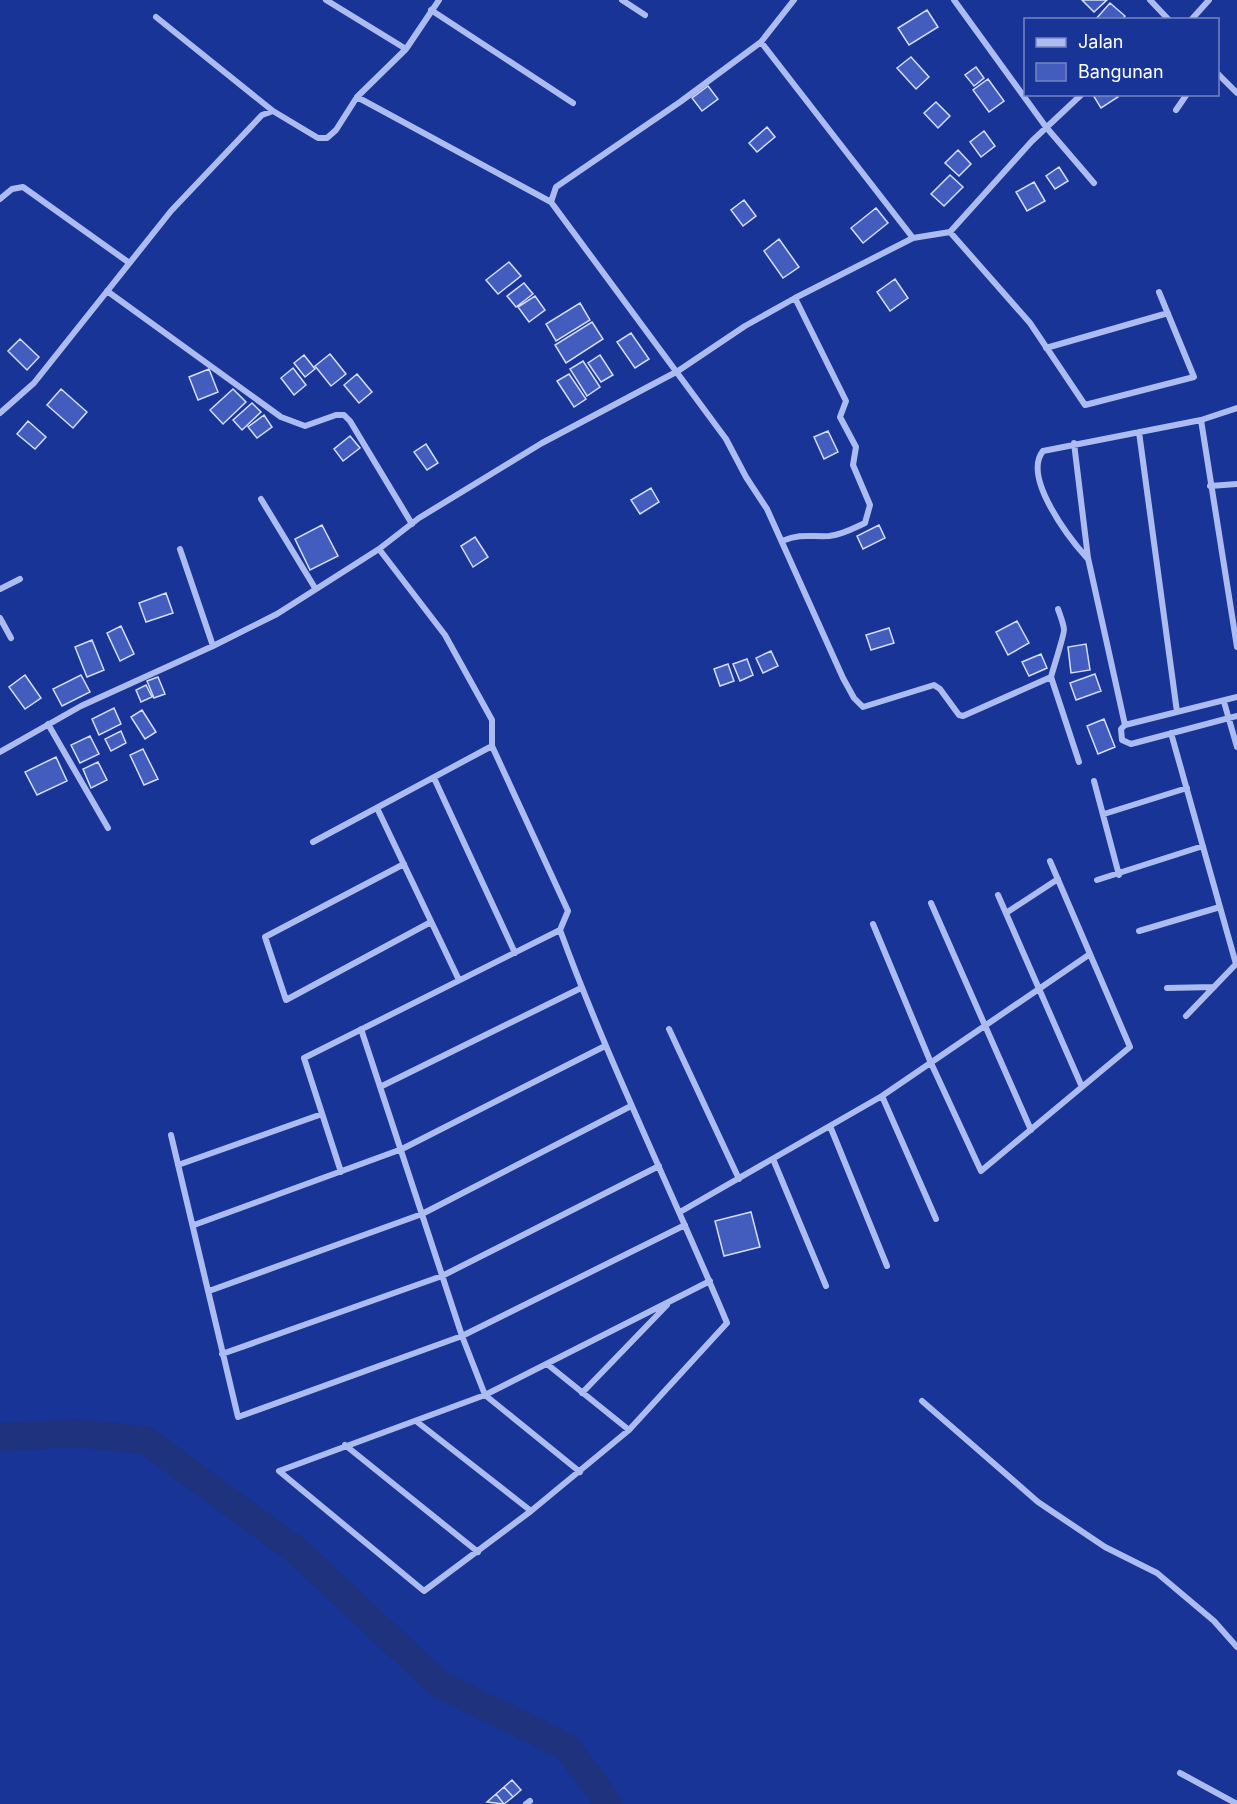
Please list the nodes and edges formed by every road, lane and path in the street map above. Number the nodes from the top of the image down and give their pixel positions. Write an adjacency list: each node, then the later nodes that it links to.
1 (326, 0): 15 (street)
2 (432, 0): 9 (street)
3 (439, 0): 9 (street)
4 (622, 0): 10 (street)
5 (794, 0): 14 (street)
6 (954, 0): 24 (street)
7 (1150, 0): 12 (street)
8 (1209, 0): 13 (street)
9 (432, 10): 15 (street); 21 (street)
10 (645, 15)
11 (156, 17): 23 (street)
12 (1167, 18)
13 (1193, 18)
14 (761, 42): 27 (street); 29 (street)
15 (406, 49): 20 (street)
16 (1219, 75): 17 (street)
17 (1237, 93)
18 (1080, 96): 24 (street)
19 (1186, 96): 22 (street)
20 (357, 97): 23 (street); 27 (street)
21 (573, 103)
22 (1176, 110)
23 (273, 111): 30 (street)
24 (1046, 127): 25 (street); 28 (street)
25 (1094, 183)
26 (0, 200): 30 (street)
27 (551, 202): 36 (street)
28 (951, 232): 29 (street); 35 (street)
29 (913, 238): 33 (street)
30 (128, 262): 31 (street)
31 (106, 291): 38 (street); 45 (street)
32 (1159, 292): 34 (street)
33 (795, 298): 36 (street); 46 (street)
34 (1168, 314): 35 (street); 35 (street)
35 (1046, 348)
36 (678, 371): 45 (street); 46 (street)
37 (1237, 408): 39 (street)
38 (0, 413)
39 (1201, 420): 40 (street); 43 (street)
40 (1139, 432): 41 (street); 61 (street)
41 (1074, 443): 49 (street); 49 (street)
42 (1237, 484): 43 (street)
43 (1210, 486): 57 (street)
44 (261, 499): 51 (street)
45 (412, 524): 48 (street)
46 (782, 541): 58 (street)
47 (180, 549): 56 (street)
48 (379, 549): 51 (street); 67 (street)
49 (1088, 558): 65 (street)
50 (20, 579): 52 (street)
51 (315, 588): 56 (street)
52 (0, 589)
53 (1058, 609): 58 (street)
54 (0, 618): 55 (street)
55 (11, 638)
56 (213, 646): 64 (street)
57 (1237, 647)
58 (1051, 677): 70 (street)
59 (1237, 697): 60 (street)
60 (1224, 702): 61 (street); 63 (street)
61 (1177, 712): 65 (street)
62 (1237, 716): 63 (street)
63 (1227, 718): 66 (street); 68 (street)
64 (48, 723): 69 (street); 76 (street)
65 (1125, 724): 66 (street)
66 (1172, 733): 73 (street)
67 (492, 746): 71 (street); 90 (street)
68 (1237, 747)
69 (0, 752)
70 (1079, 762)
71 (434, 778): 74 (street); 92 (street)
72 (1094, 781): 75 (street)
73 (1187, 788): 75 (street); 78 (street)
74 (377, 808): 77 (street); 80 (street)
75 (1104, 814): 81 (street)
76 (108, 828)
77 (313, 842)
78 (1203, 846): 81 (street); 86 (street)
79 (1050, 861): 82 (street)
80 (404, 864): 88 (street); 88 (street)
81 (1119, 874): 83 (street)
82 (1058, 879): 87 (street); 93 (street)
83 (1097, 880)
84 (999, 895): 87 (street)
85 (931, 903): 101 (street)
86 (1220, 907): 91 (street); 94 (street)
87 (1006, 913): 99 (street)
88 (431, 922): 95 (street)
89 (873, 924): 105 (street)
90 (560, 930): 92 (street); 97 (street)
91 (1139, 930)
92 (515, 952): 95 (street)
93 (1090, 954): 99 (street); 107 (street)
94 (1237, 964): 96 (street)
95 (459, 980): 102 (street)
96 (1214, 987): 98 (street); 100 (street)
97 (581, 988): 104 (street); 106 (street)
98 (1167, 988)
99 (1039, 989): 101 (street); 107 (street)
100 (1186, 1016)
101 (985, 1026): 105 (street); 112 (street)
102 (361, 1029): 106 (street); 110 (street)
103 (669, 1029): 119 (street)
104 (604, 1046): 109 (street); 114 (street)
105 (931, 1062): 108 (street); 112 (street)
106 (382, 1086): 114 (street)
107 (1082, 1087): 112 (street)
108 (882, 1096): 111 (street); 122 (street)
109 (631, 1106): 117 (street); 121 (street)
110 (322, 1114): 116 (street); 118 (street)
111 (830, 1126): 115 (street); 125 (street)
112 (1030, 1130)
113 (171, 1135): 116 (street)
114 (402, 1149): 118 (street); 121 (street)
115 (773, 1159): 119 (street); 128 (street)
116 (178, 1165): 123 (street)
117 (659, 1166): 120 (street); 126 (street)
118 (342, 1172): 123 (street)
119 (739, 1179): 120 (street)
120 (680, 1212): 124 (street)
121 (422, 1214): 126 (street); 129 (street)
122 (936, 1219)
123 (194, 1225): 129 (street)
124 (685, 1225): 127 (street); 131 (street)
125 (887, 1266)
126 (442, 1276): 131 (street); 132 (street)
127 (710, 1281): 130 (street); 138 (street)
128 (826, 1286)
129 (209, 1291): 132 (street)
130 (672, 1299): 133 (street); 134 (street)
131 (462, 1336): 132 (street); 135 (street)
132 (222, 1354)
133 (547, 1364): 134 (street); 135 (street)
134 (582, 1393): 138 (street)
135 (485, 1395): 137 (street); 140 (street)
136 (922, 1401): 143 (street)
137 (416, 1421): 139 (street); 141 (street)
138 (629, 1430): 140 (street)
139 (345, 1445): 142 (street); 142 (street)
140 (580, 1472): 141 (street)
141 (531, 1511): 142 (street)
142 (478, 1552)
143 (1237, 1647)
144 (1180, 1773): 145 (street)
145 (1237, 1804)

